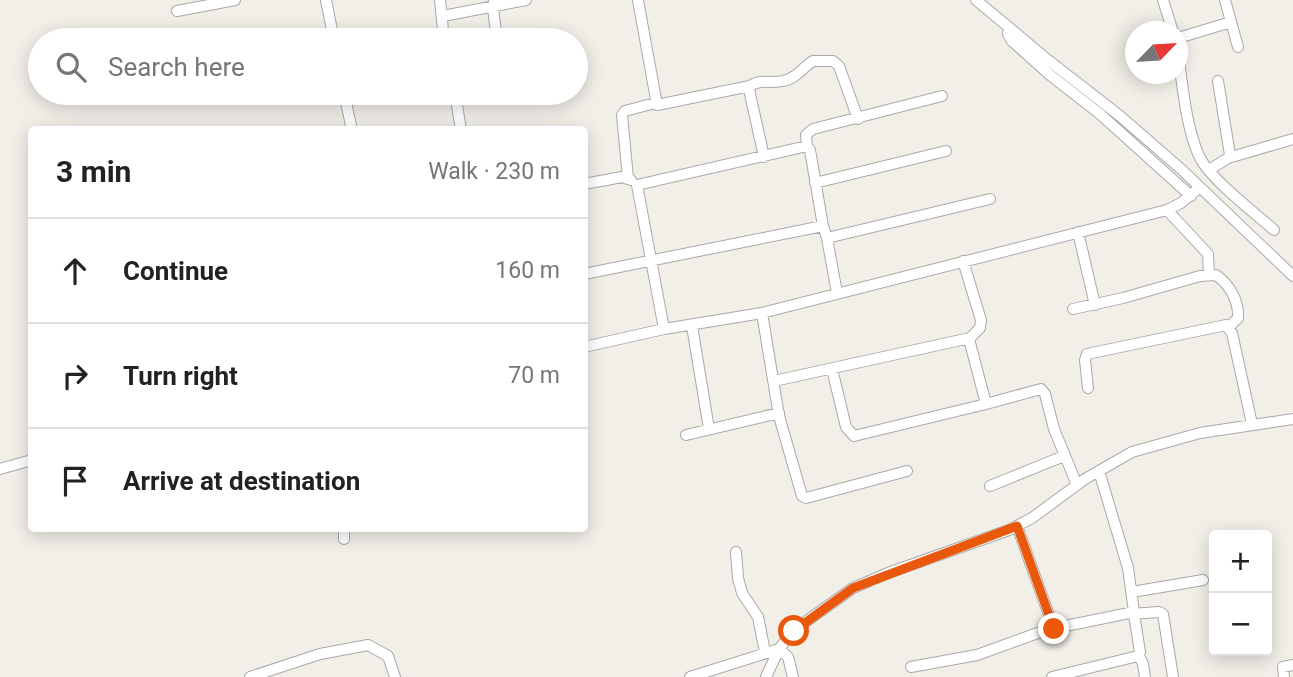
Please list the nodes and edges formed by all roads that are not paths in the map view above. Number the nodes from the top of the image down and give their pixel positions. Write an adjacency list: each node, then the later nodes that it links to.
1 (235, 0): 9 (street)
2 (326, 0): 15 (street)
3 (440, 0): 12 (street)
4 (526, 0): 10 (street)
5 (638, 0): 24 (street)
6 (976, 0): 39 (street)
7 (1163, 0): 13 (street)
8 (1225, 0): 14 (street)
9 (215, 2): 11 (street)
10 (494, 3): 12 (street); 17 (street)
11 (177, 11)
12 (443, 16): 16 (street)
13 (1170, 21)
14 (1231, 22): 18 (street); 19 (street)
15 (332, 28)
16 (444, 28)
17 (496, 28)
18 (1188, 35)
19 (1238, 47)
20 (1218, 81): 34 (street)
21 (1184, 84): 35 (street)
22 (750, 86): 24 (street); 27 (street); 33 (street)
23 (942, 96): 27 (street)
24 (656, 103): 36 (street)
25 (347, 105): 28 (street)
26 (457, 105): 29 (street)
27 (858, 119): 31 (street)
28 (351, 126)
29 (460, 126)
30 (1293, 139): 34 (street)
31 (807, 146): 33 (street); 38 (street)
32 (946, 151): 38 (street)
33 (764, 157): 36 (street)
34 (1228, 158): 35 (street)
35 (1209, 170): 43 (street)
36 (632, 181): 37 (street); 46 (street)
37 (588, 183)
38 (815, 183): 42 (street)
39 (1195, 192): 41 (street); 50 (street)
40 (990, 199): 45 (street)
41 (1167, 210): 44 (street); 49 (street)
42 (823, 226): 45 (street); 46 (street)
43 (1274, 230)
44 (1077, 232): 47 (street); 52 (street)
45 (827, 238): 51 (street)
46 (652, 259): 48 (street); 57 (street)
47 (962, 261): 51 (street); 58 (street)
48 (588, 273)
49 (1209, 275): 52 (street); 56 (street)
50 (1293, 276)
51 (837, 293): 54 (street)
52 (1095, 305): 53 (street)
53 (1073, 309)
54 (762, 313): 55 (street); 61 (street)
55 (692, 326): 57 (street); 67 (street)
56 (1229, 327): 62 (street); 66 (street)
57 (664, 329): 59 (street)
58 (970, 338): 60 (street); 63 (street)
59 (588, 346)
60 (832, 369): 61 (street); 63 (street)
61 (774, 380): 64 (street)
62 (1088, 388)
63 (986, 404): 69 (street)
64 (779, 413): 67 (street); 72 (street)
65 (1293, 419): 66 (street)
66 (1252, 424): 73 (street)
67 (709, 429): 68 (street)
68 (686, 435)
69 (1064, 456): 74 (street); 75 (street)
70 (28, 461): 71 (street)
71 (0, 469)
72 (907, 471)
73 (1099, 471): 74 (street); 79 (street)
74 (1077, 485): 76 (street)
75 (990, 486)
76 (1017, 526): 81 (street); 82 (street)
77 (736, 552): 83 (street)
78 (1203, 580): 79 (street)
79 (1132, 592): 80 (street)
80 (1132, 614): 81 (street); 84 (street); 94 (street)
81 (1054, 629): 86 (street)
82 (779, 649): 83 (street); 90 (street); 91 (street)
83 (765, 652): 89 (street)
84 (1139, 656): 92 (street); 93 (street)
85 (1293, 664): 95 (street)
86 (911, 667)
87 (250, 677): 88 (street)
88 (395, 677)
89 (690, 677)
90 (766, 677)
91 (793, 677)
92 (1052, 677)
93 (1145, 677)
94 (1173, 677)
95 (1284, 677)

